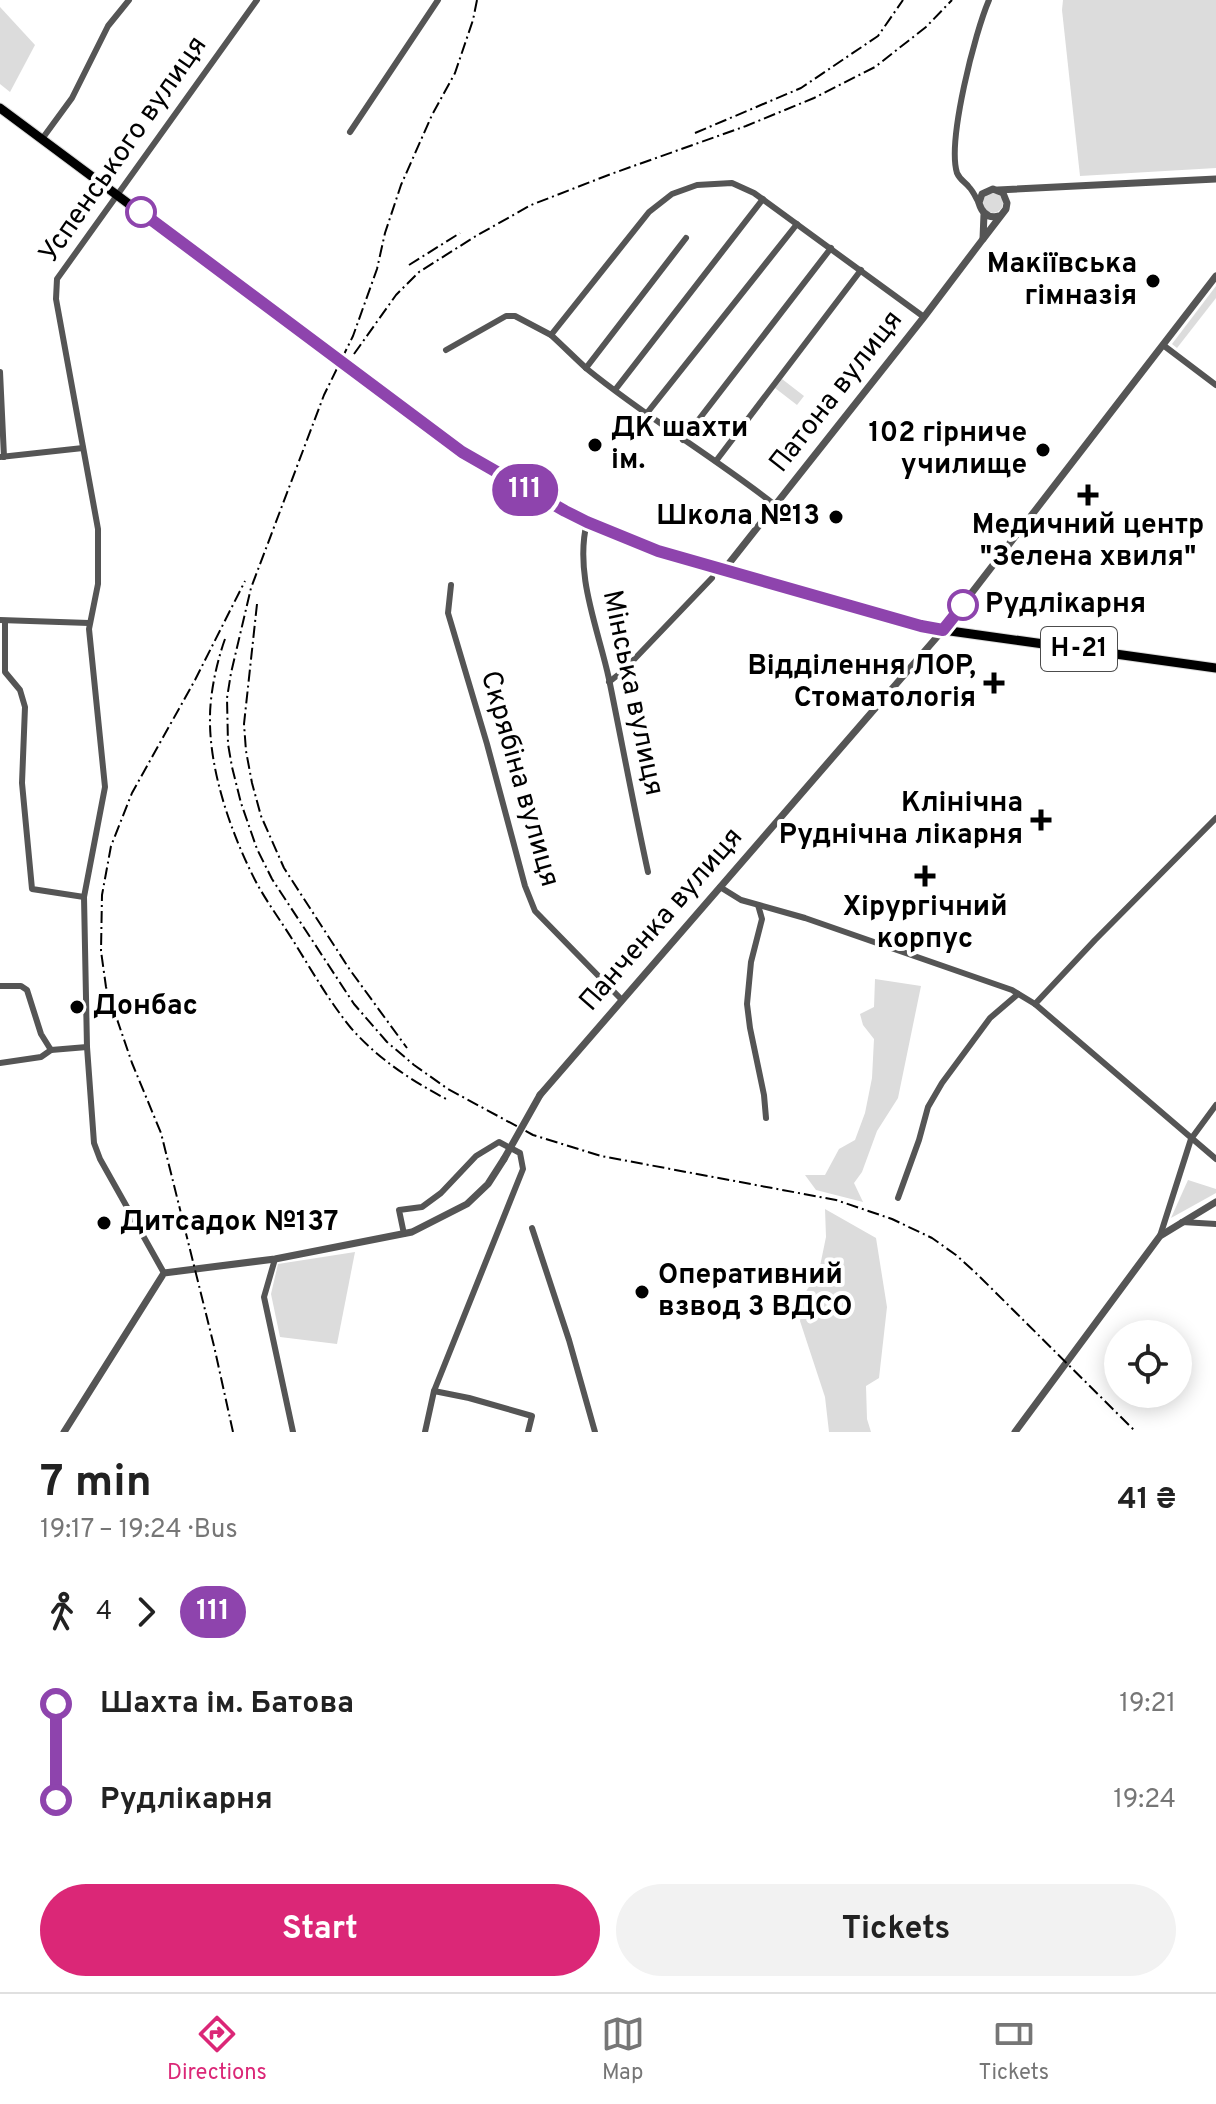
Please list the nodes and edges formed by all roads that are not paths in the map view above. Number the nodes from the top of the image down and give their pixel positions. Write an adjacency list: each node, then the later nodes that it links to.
1 (129, 0): 7 (street)
2 (257, 0): 12 (street, Успенського вулиця)
3 (438, 0): 6 (street)
4 (989, 0): 9 (street)
5 (0, 108): 7 (main road, Н-21)
6 (350, 132)
7 (42, 139): 12 (main road, Н-21)
8 (1216, 179): 10 (street)
9 (971, 188): 11 (street); 14 (street)
10 (1036, 189): 11 (street); 15 (street)
11 (994, 190): 14 (street); 15 (street)
12 (117, 194): 34 (street, Успенського вулиця); 38 (main road, Н-21)
13 (763, 199): 18 (street); 25 (street); 31 (street)
14 (979, 203): 16 (street)
15 (1007, 203): 17 (street)
16 (984, 214): 17 (street); 20 (street)
17 (999, 216): 20 (street, Патона вулиця)
18 (797, 224): 21 (street); 32 (street)
19 (686, 238): 28 (street)
20 (983, 239): 24 (street, Патона вулиця)
21 (831, 248): 22 (street); 33 (street)
22 (861, 270): 24 (street); 36 (street)
23 (1216, 276): 26 (street, Панченка вулиця)
24 (924, 317): 37 (street, Патона вулиця)
25 (551, 335): 27 (street); 28 (street)
26 (1163, 345): 30 (street); 44 (street, Панченка вулиця)
27 (446, 350)
28 (586, 368): 31 (street)
29 (0, 372): 35 (street)
30 (1216, 385)
31 (615, 390): 32 (street)
32 (647, 413): 33 (street)
33 (683, 440): 36 (street)
34 (83, 448): 35 (street); 43 (street, Успенського вулиця)
35 (2, 457)
36 (716, 461): 37 (street)
37 (775, 505): 39 (street, Патона вулиця)
38 (587, 522): 39 (main road, Н-21); 46 (street, Мінська вулиця)
39 (723, 571): 44 (main road, Н-21)
40 (712, 578): 46 (street)
41 (451, 585): 54 (street, Скрябіна вулиця)
42 (3, 621): 43 (street); 50 (street)
43 (89, 623): 50 (street, Успенського вулиця)
44 (943, 630): 45 (main road, Н-21); 49 (street, Панченка вулиця)
45 (1216, 668)
46 (609, 682): 48 (street, Мінська вулиця)
47 (1216, 818): 55 (street)
48 (648, 872)
49 (720, 887): 51 (street); 54 (street, Панченка вулиця)
50 (84, 897): 56 (street, Успенського вулиця)
51 (758, 905): 53 (street); 60 (street)
52 (0, 986): 57 (street)
53 (1018, 994): 55 (street); 63 (street)
54 (622, 1000): 68 (street, Панченка вулиця, bridge)
55 (1035, 1004): 61 (street)
56 (87, 1047): 57 (street); 71 (street, Успенського вулиця)
57 (51, 1050): 58 (street)
58 (0, 1063)
59 (1216, 1105): 61 (street)
60 (766, 1118)
61 (1191, 1139): 62 (street); 69 (street)
62 (1216, 1159)
63 (898, 1198)
64 (1216, 1202): 65 (street)
65 (1182, 1222): 66 (street); 69 (street)
66 (1216, 1224)
67 (532, 1228): 77 (street)
68 (404, 1234): 70 (street, Панченка вулиця); 72 (street)
69 (1160, 1236): 78 (street)
70 (275, 1259): 71 (street, Панченка вулиця); 74 (street)
71 (164, 1273): 73 (street)
72 (434, 1391): 75 (street); 76 (street)
73 (64, 1432)
74 (293, 1432)
75 (425, 1432)
76 (528, 1432)
77 (595, 1432)
78 (1015, 1432)

